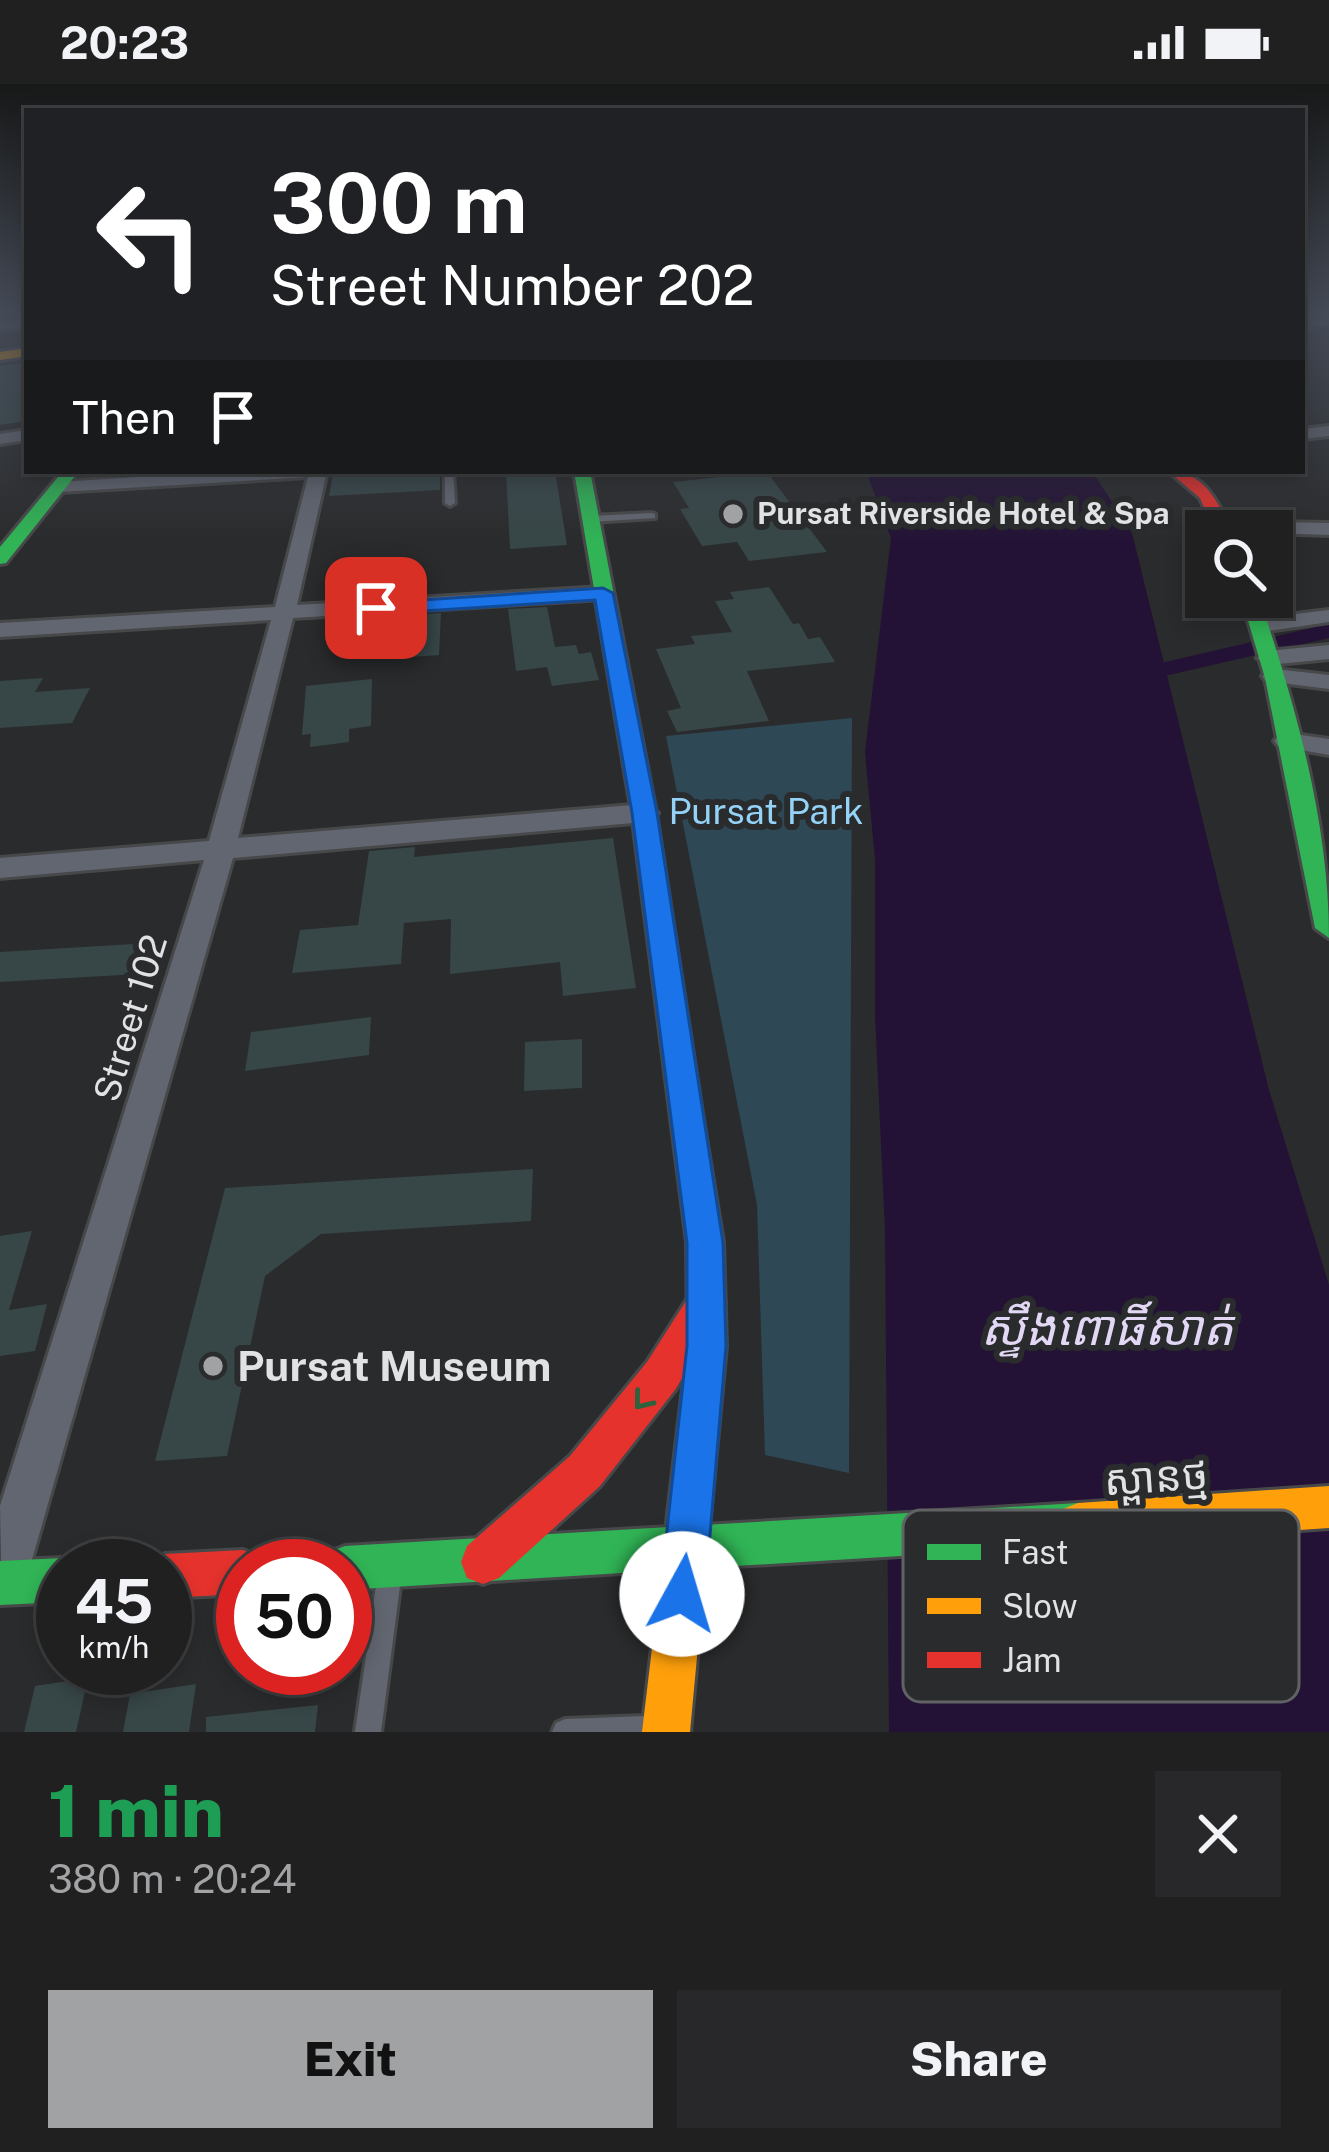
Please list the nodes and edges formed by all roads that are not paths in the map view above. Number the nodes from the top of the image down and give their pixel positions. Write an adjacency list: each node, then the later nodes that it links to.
1 (223, 474): 6 (street)
2 (317, 474): 15 (street, Street 102)
3 (449, 474): 7 (lane)
4 (582, 474): 10 (main road)
5 (1180, 474): 8 (main road)
6 (65, 479): 13 (main road)
7 (450, 503)
8 (1213, 510)
9 (652, 515): 10 (lane)
10 (590, 519): 14 (main road)
11 (1293, 529): 12 (street)
12 (1329, 529)
13 (0, 560)
14 (603, 593): 15 (street); 24 (main road)
15 (286, 614): 18 (street); 25 (street, Street 102)
16 (1329, 616): 19 (street)
17 (1257, 618): 19 (main road)
18 (0, 631)
19 (1267, 649): 20 (street); 21 (street); 22 (main road)
20 (1329, 652)
21 (1329, 682)
22 (1288, 741): 23 (street); 27 (main road)
23 (1329, 748)
24 (644, 813): 25 (street); 28 (main road)
25 (221, 849): 26 (street); 37 (street, Street 102)
26 (0, 868)
27 (1329, 928)
28 (706, 1303): 32 (main road); 33 (main road, one-way to 33)
29 (1329, 1507): 30 (main road, ស្ពានថ្ម)
30 (1285, 1510)
31 (903, 1536): 32 (main road, ស្ពានថ្ម)
32 (687, 1550): 33 (main road, ស្ពានថ្ម); 38 (main road)
33 (483, 1562): 34 (main road, ស្ពានថ្ម)
34 (391, 1566): 35 (main road, ស្ពានថ្ម); 39 (lane)
35 (372, 1567)
36 (36, 1581): 37 (main road)
37 (0, 1583)
38 (667, 1730): 40 (lane)
39 (368, 1732)
40 (565, 1732)

